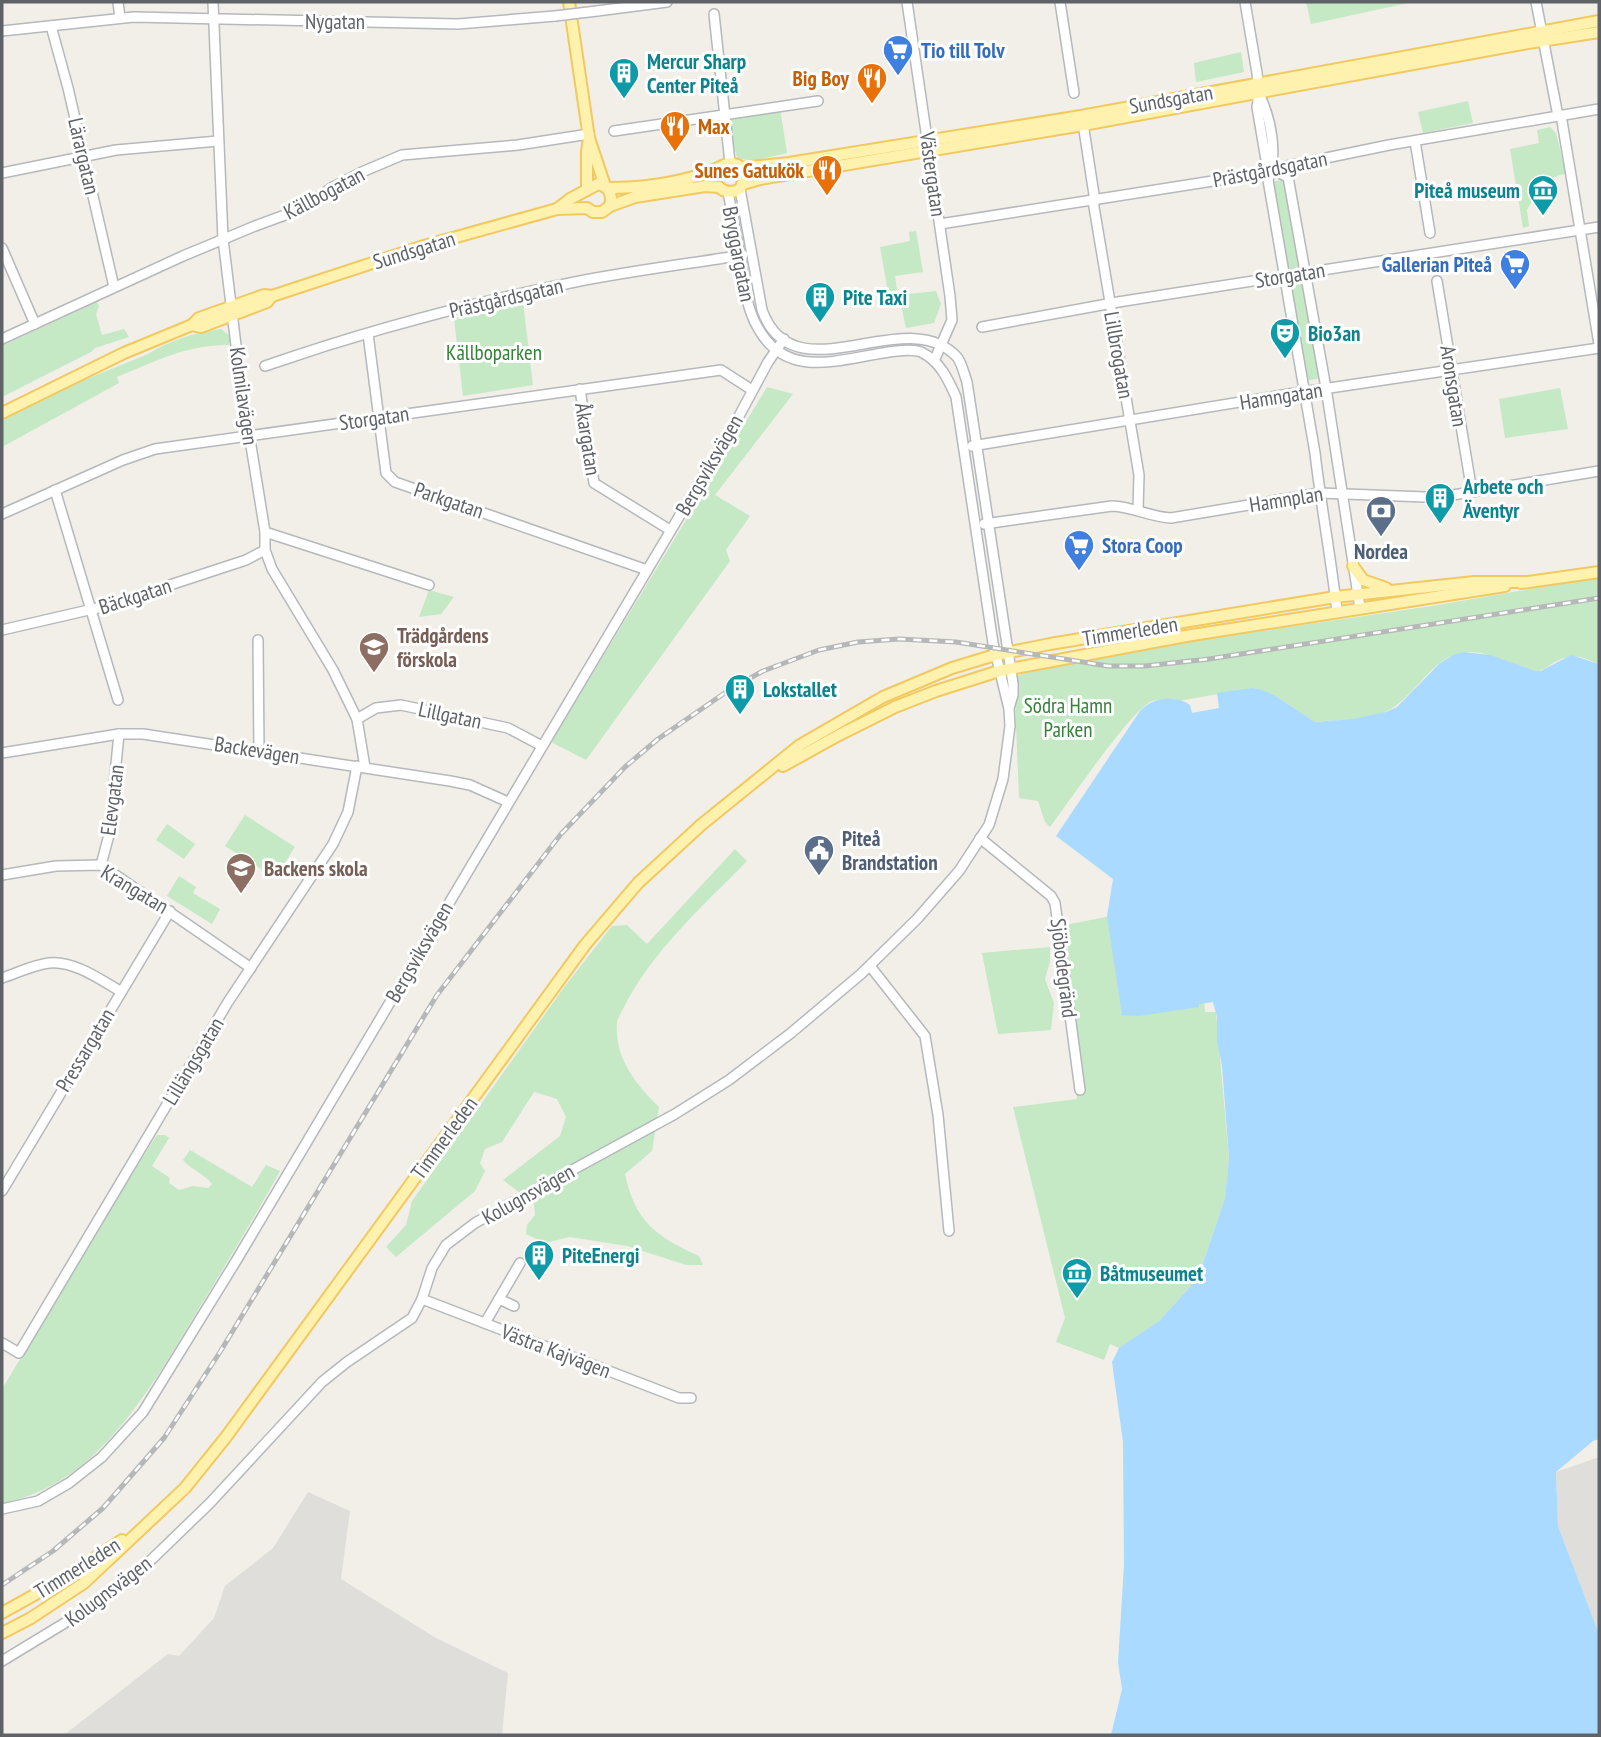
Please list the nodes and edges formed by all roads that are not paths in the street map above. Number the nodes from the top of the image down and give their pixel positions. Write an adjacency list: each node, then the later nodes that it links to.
1 (118, 2): 10 (street)
2 (213, 2): 11 (street, Kolmilavägen)
3 (569, 2): 25 (main road)
4 (667, 2): 11 (street, Nygatan, bridge)
5 (907, 2): 28 (street, Västergatan)
6 (1060, 2): 18 (street)
7 (1245, 2): 17 (street)
8 (1536, 2): 16 (street)
9 (714, 14): 21 (street)
10 (120, 18): 11 (street, Nygatan); 13 (street, Nygatan)
11 (216, 19): 26 (street, Kolmilavägen)
12 (1599, 21): 16 (main road, Sundsgatan)
13 (51, 26): 14 (street, Nygatan); 29 (street, Lärargatan)
14 (2, 30)
15 (1599, 32): 16 (main road, Sundsgatan)
16 (1543, 36): 17 (main road, Sundsgatan); 22 (street)
17 (1258, 88): 28 (main road, Sundsgatan); 32 (street)
18 (1074, 93)
19 (818, 102): 21 (street)
20 (1599, 109): 22 (street, Prästgårdsgatan)
21 (727, 116): 24 (street); 30 (street)
22 (1560, 116): 27 (street, Prästgårdsgatan); 44 (street)
23 (1084, 130): 38 (street, Lillbrogatan)
24 (614, 131)
25 (589, 136): 34 (main road); 37 (main road); 46 (street, Källbogatan)
26 (218, 141): 29 (street); 46 (street, Kolmilavägen)
27 (1415, 141): 32 (street, Prästgårdsgatan); 45 (street)
28 (928, 146): 30 (main road, Sundsgatan); 35 (main road, Sundsgatan); 42 (street, Västergatan)
29 (85, 158): 33 (street); 53 (street, Lärargatan)
30 (736, 166): 31 (main road, Sundsgatan); 35 (main road)
31 (718, 170): 34 (main road, Sundsgatan); 36 (main road)
32 (1272, 170): 38 (street, Prästgårdsgatan); 50 (street); 51 (street)
33 (2, 173)
34 (606, 187): 37 (main road, Sundsgatan); 39 (main road)
35 (741, 187): 36 (main road, Sundsgatan); 48 (street, Bryggargatan)
36 (723, 189): 39 (main road, Sundsgatan); 49 (street, Bryggargatan)
37 (586, 190): 40 (main road); 41 (main road, Sundsgatan)
38 (1094, 201): 42 (street, Prästgårdsgatan); 54 (street, Lillbrogatan)
39 (610, 206): 40 (main road, Sundsgatan)
40 (587, 208): 41 (main road, Sundsgatan)
41 (557, 209): 55 (main road, Sundsgatan)
42 (940, 224): 61 (street, Västergatan)
43 (1599, 227): 44 (street, Storgatan)
44 (1581, 230): 50 (street, Storgatan); 62 (street)
45 (1430, 233)
46 (223, 239): 53 (street, Källbogatan); 55 (street, Kolmilavägen)
47 (2, 248): 56 (street)
48 (751, 253): 49 (street, Prästgårdsgatan); 60 (street, Bryggargatan)
49 (740, 256): 58 (street, Prästgårdsgatan); 63 (street, Bryggargatan)
50 (1306, 273): 51 (street, Storgatan); 67 (street)
51 (1284, 276): 54 (street, Storgatan); 70 (street)
52 (1437, 281): 66 (street, Aronsgatan)
53 (114, 287): 56 (street, Källbogatan)
54 (1111, 304): 57 (street, Storgatan); 73 (street, Lillbrogatan)
55 (233, 310): 71 (main road, Sundsgatan); 74 (street, Kolmilavägen)
56 (35, 324): 59 (street, Källbogatan)
57 (982, 327)
58 (368, 334): 65 (street, Prästgårdsgatan); 72 (street, Parkgatan)
59 (2, 340)
60 (785, 341): 61 (street); 63 (street, Bergsviksvägen)
61 (942, 346): 64 (street, Västergatan); 75 (street)
62 (1599, 346): 66 (street, Hamngatan)
63 (776, 351): 64 (street); 69 (street, Bergsviksvägen)
64 (934, 360): 76 (street)
65 (265, 366)
66 (1451, 370): 67 (street, Hamngatan); 80 (street, Aronsgatan)
67 (1326, 388): 70 (street, Hamngatan); 79 (street)
68 (580, 389): 69 (street, Storgatan); 72 (street, Storgatan); 86 (street, Åkargatan)
69 (752, 390): 86 (street, Bergsviksvägen)
70 (1303, 392): 73 (street, Hamngatan); 81 (street)
71 (2, 413)
72 (378, 418): 74 (street, Storgatan); 90 (street, Parkgatan)
73 (1130, 420): 75 (street, Hamngatan); 82 (street, Lillbrogatan)
74 (249, 436): 78 (street, Storgatan); 87 (street, Kolmilavägen)
75 (976, 445): 76 (street, Hamngatan); 84 (street)
76 (964, 447): 85 (street)
77 (1599, 471): 80 (street, Hamnplan)
78 (55, 489): 83 (street, Storgatan); 98 (street)
79 (1342, 492): 80 (street, Hamnplan); 81 (street, Hamnplan); 89 (street)
80 (1472, 492)
81 (1320, 493): 82 (street, Hamnplan); 96 (street)
82 (1138, 510): 84 (street, Hamnplan)
83 (2, 514)
84 (987, 523): 85 (street, Hamnplan); 102 (street)
85 (975, 525): 103 (street)
86 (670, 530): 90 (street, Bergsviksvägen)
87 (265, 532): 88 (street, Kolmilavägen); 93 (street)
88 (265, 550): 98 (street, Bäckgatan); 106 (street, Kolmilavägen)
89 (1353, 566): 94 (main road); 95 (street)
90 (647, 570): 108 (street, Bergsviksvägen)
91 (1599, 572): 92 (main road, Timmerleden)
92 (1528, 582): 94 (main road, Timmerleden); 97 (main road, Timmerleden)
93 (429, 585)
94 (1395, 591): 95 (main road, Timmerleden)
95 (1357, 594): 96 (main road, Timmerleden); 97 (street)
96 (1335, 597): 99 (street); 102 (main road, Timmerleden)
97 (1360, 608): 99 (main road, Timmerleden)
98 (91, 610): 100 (street, Bäckgatan); 105 (street)
99 (1337, 611): 104 (main road, Timmerleden)
100 (2, 630)
101 (258, 640): 109 (street)
102 (1008, 653): 103 (main road, Timmerleden); 104 (street)
103 (995, 655): 104 (street); 112 (main road, Timmerleden)
104 (1004, 670): 112 (main road, Timmerleden); 114 (street, Kolugnsvägen)
105 (118, 700)
106 (357, 719): 108 (street, Lillgatan); 111 (street, Kolmilavägen)
107 (120, 734): 109 (street, Backevägen); 110 (street, Backevägen); 115 (street, Elevgatan)
108 (542, 746): 113 (street, Bergsviksvägen)
109 (259, 751): 111 (street, Backevägen)
110 (2, 753)
111 (361, 766): 113 (street, Backevägen); 119 (street, Lillängsgatan)
112 (762, 778): 133 (main road, Timmerleden)
113 (508, 802): 132 (street, Bergsviksvägen)
114 (980, 838): 118 (street, Kolugnsvägen); 122 (street, Sjöbodegränd)
115 (101, 865): 116 (street, Krangatan); 117 (street, Krangatan)
116 (2, 876)
117 (170, 911): 119 (street, Krangatan); 121 (street, Pressargatan)
118 (870, 966): 124 (street); 126 (street, Kolugnsvägen)
119 (251, 968): 130 (street, Lillängsgatan)
120 (2, 978): 121 (street)
121 (120, 991): 123 (street, Pressargatan)
122 (1080, 1090)
123 (2, 1191)
124 (949, 1231)
125 (520, 1263): 127 (street)
126 (422, 1299): 129 (street, Västra Kajvägen); 136 (street, Kolugnsvägen)
127 (499, 1299): 128 (street); 129 (street)
128 (514, 1306)
129 (485, 1323): 131 (street, Västra Kajvägen)
130 (2, 1343)
131 (691, 1398)
132 (2, 1509)
133 (150, 1521): 134 (main road, Timmerleden); 135 (main road, Timmerleden)
134 (2, 1613)
135 (2, 1633)
136 (2, 1661)

